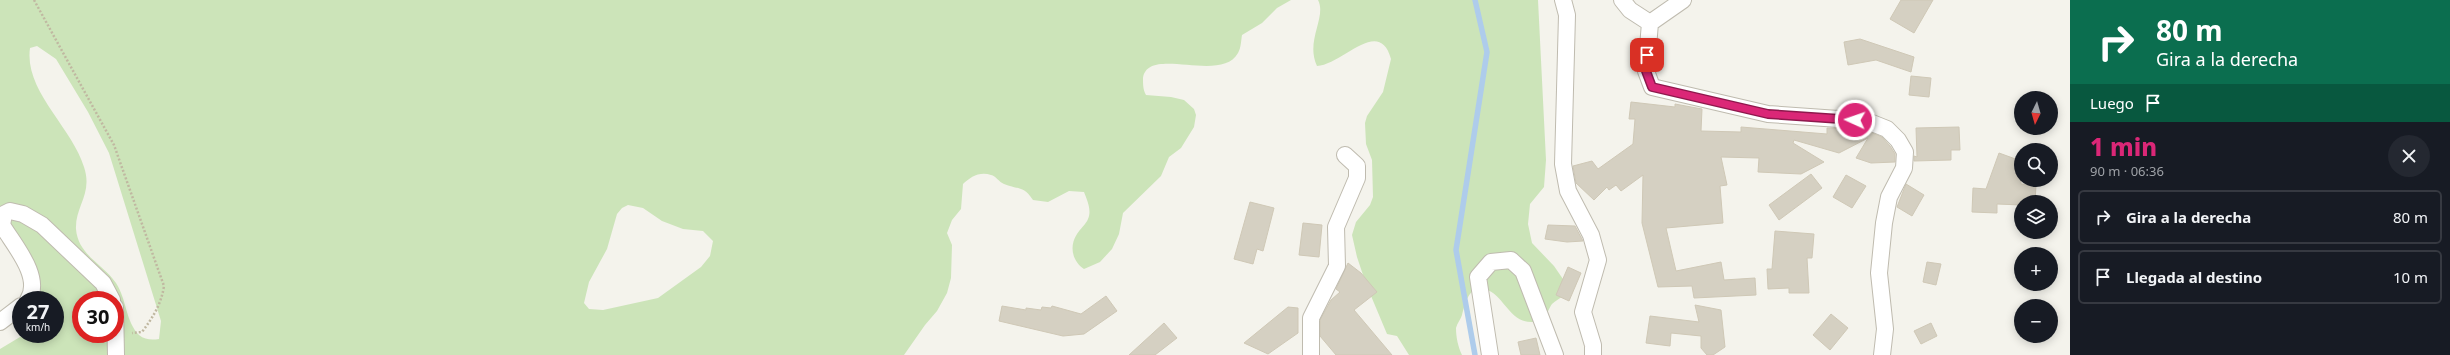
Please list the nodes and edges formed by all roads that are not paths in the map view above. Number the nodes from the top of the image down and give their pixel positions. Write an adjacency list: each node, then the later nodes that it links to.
1 (1563, 0): 15 (street)
2 (1622, 0): 4 (street)
3 (1683, 0): 4 (street)
4 (1650, 23): 16 (street)
5 (1345, 155): 12 (street)
6 (30, 291): 7 (street)
7 (107, 291)
8 (12, 313): 9 (street)
9 (0, 322)
10 (117, 343): 11 (street)
11 (116, 355)
12 (1311, 355)
13 (1490, 355): 14 (street)
14 (1555, 355)
15 (1593, 355)
16 (1882, 355)

